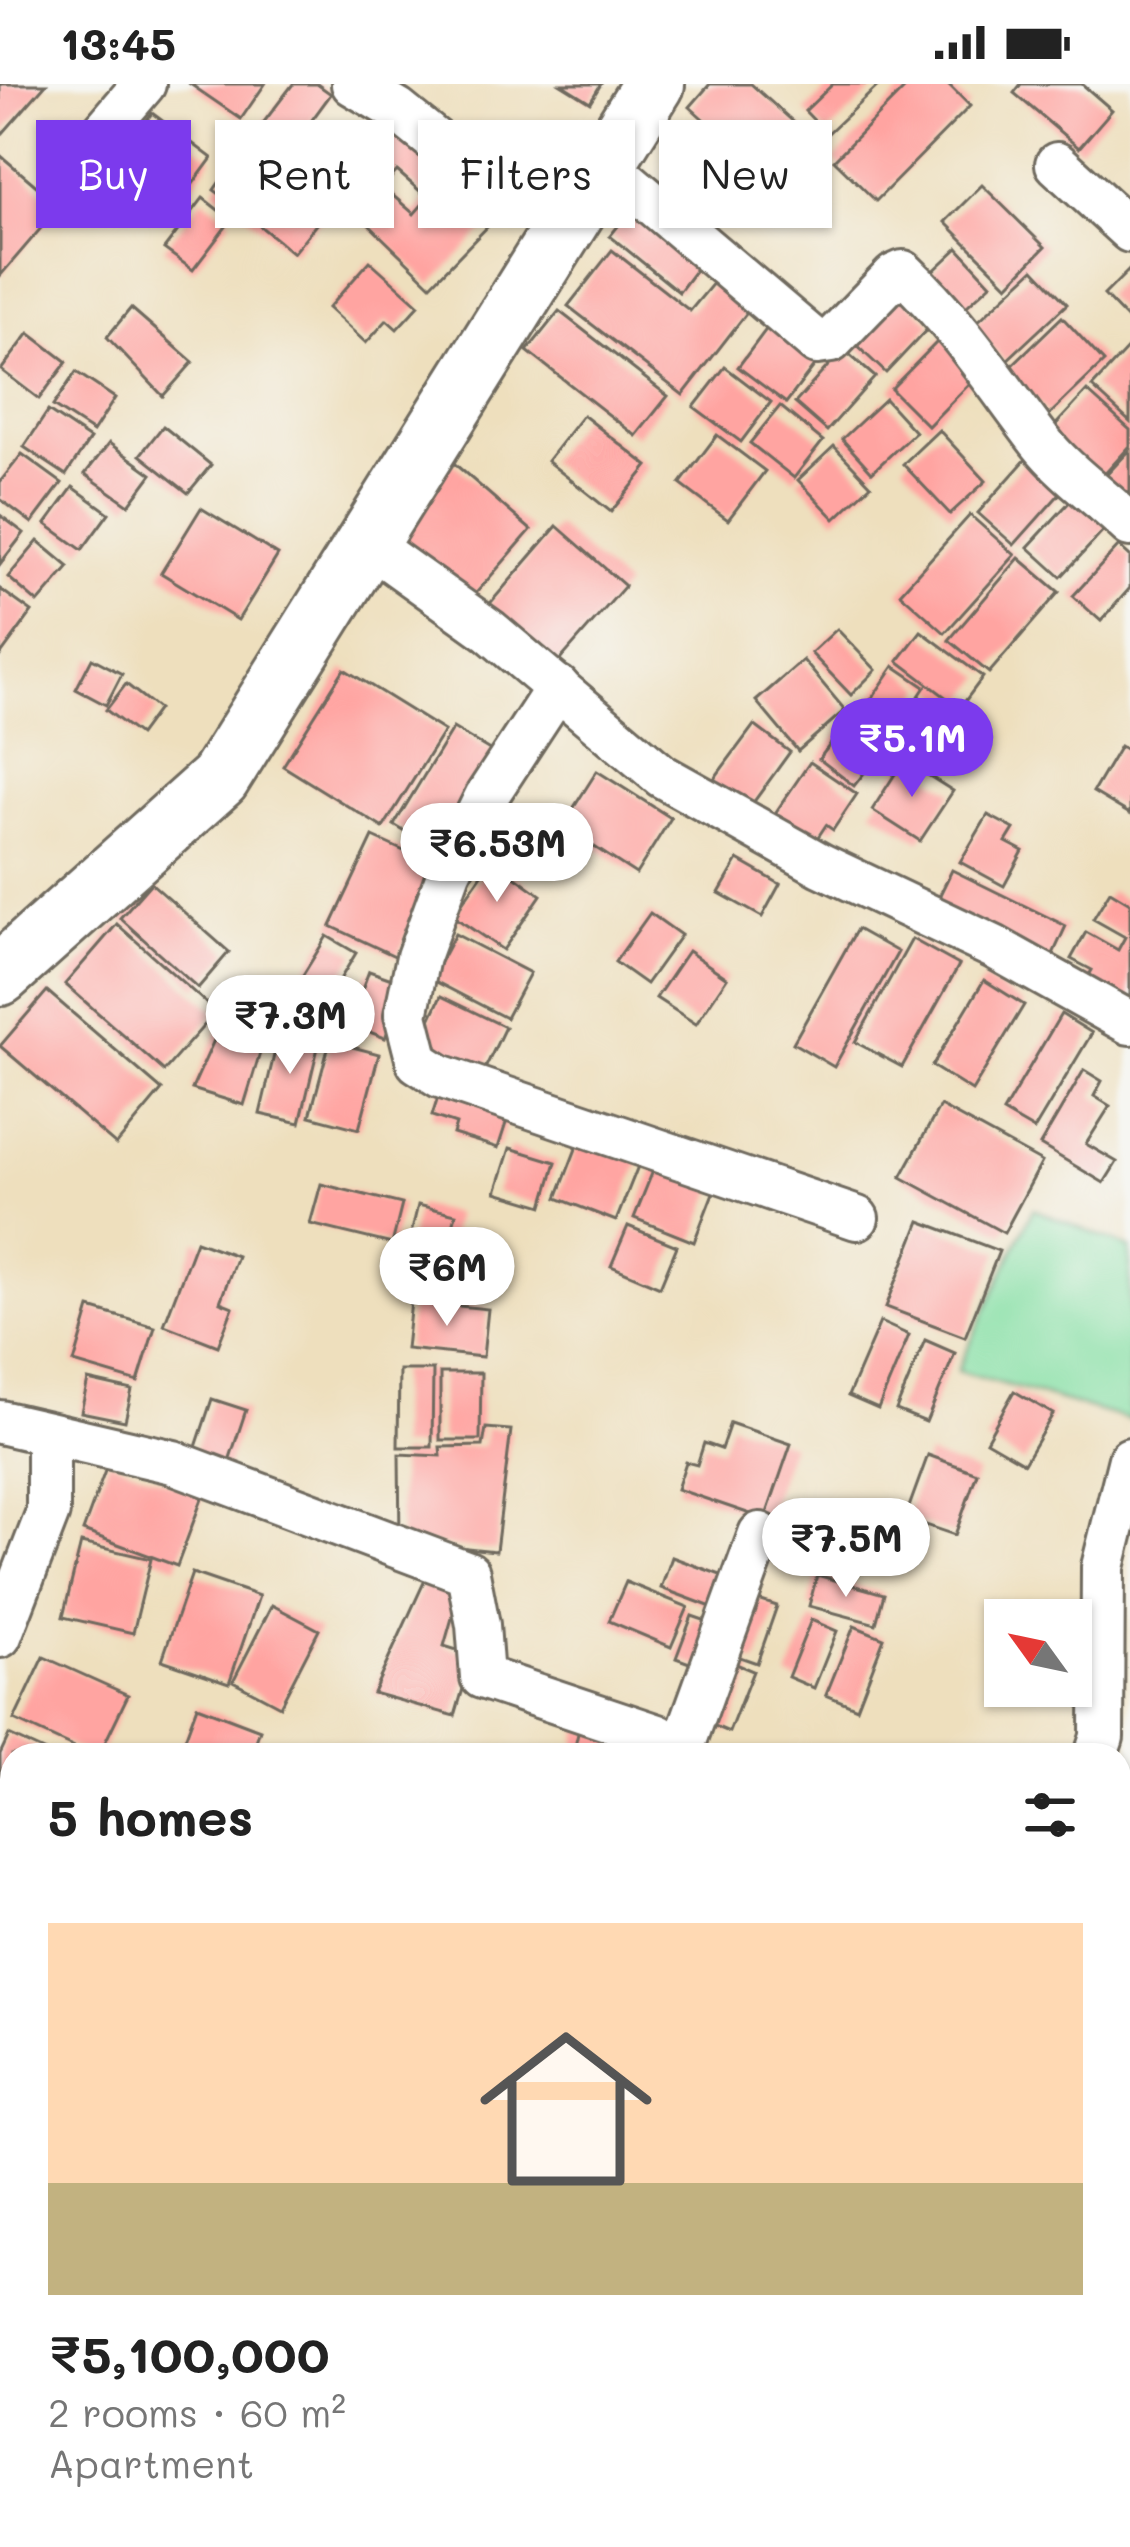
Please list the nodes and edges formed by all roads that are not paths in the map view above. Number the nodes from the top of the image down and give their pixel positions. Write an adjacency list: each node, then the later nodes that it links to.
1 (144, 84): 4 (street)
2 (353, 84): 6 (street)
3 (654, 84): 5 (main road)
4 (113, 120)
5 (632, 120)
6 (418, 126)
7 (1057, 164): 10 (street)
8 (635, 188): 11 (street)
9 (564, 228): 12 (main road)
10 (1130, 232)
11 (1130, 525)
12 (367, 543): 13 (street); 14 (main road)
13 (558, 687): 15 (street); 16 (street)
14 (0, 975)
15 (1130, 1023)
16 (856, 1218)
17 (0, 1422): 18 (street)
18 (48, 1434): 21 (street); 22 (street)
19 (1130, 1459): 24 (street)
20 (760, 1534): 23 (street)
21 (0, 1636)
22 (660, 1743)
23 (684, 1743)
24 (1109, 1743)

